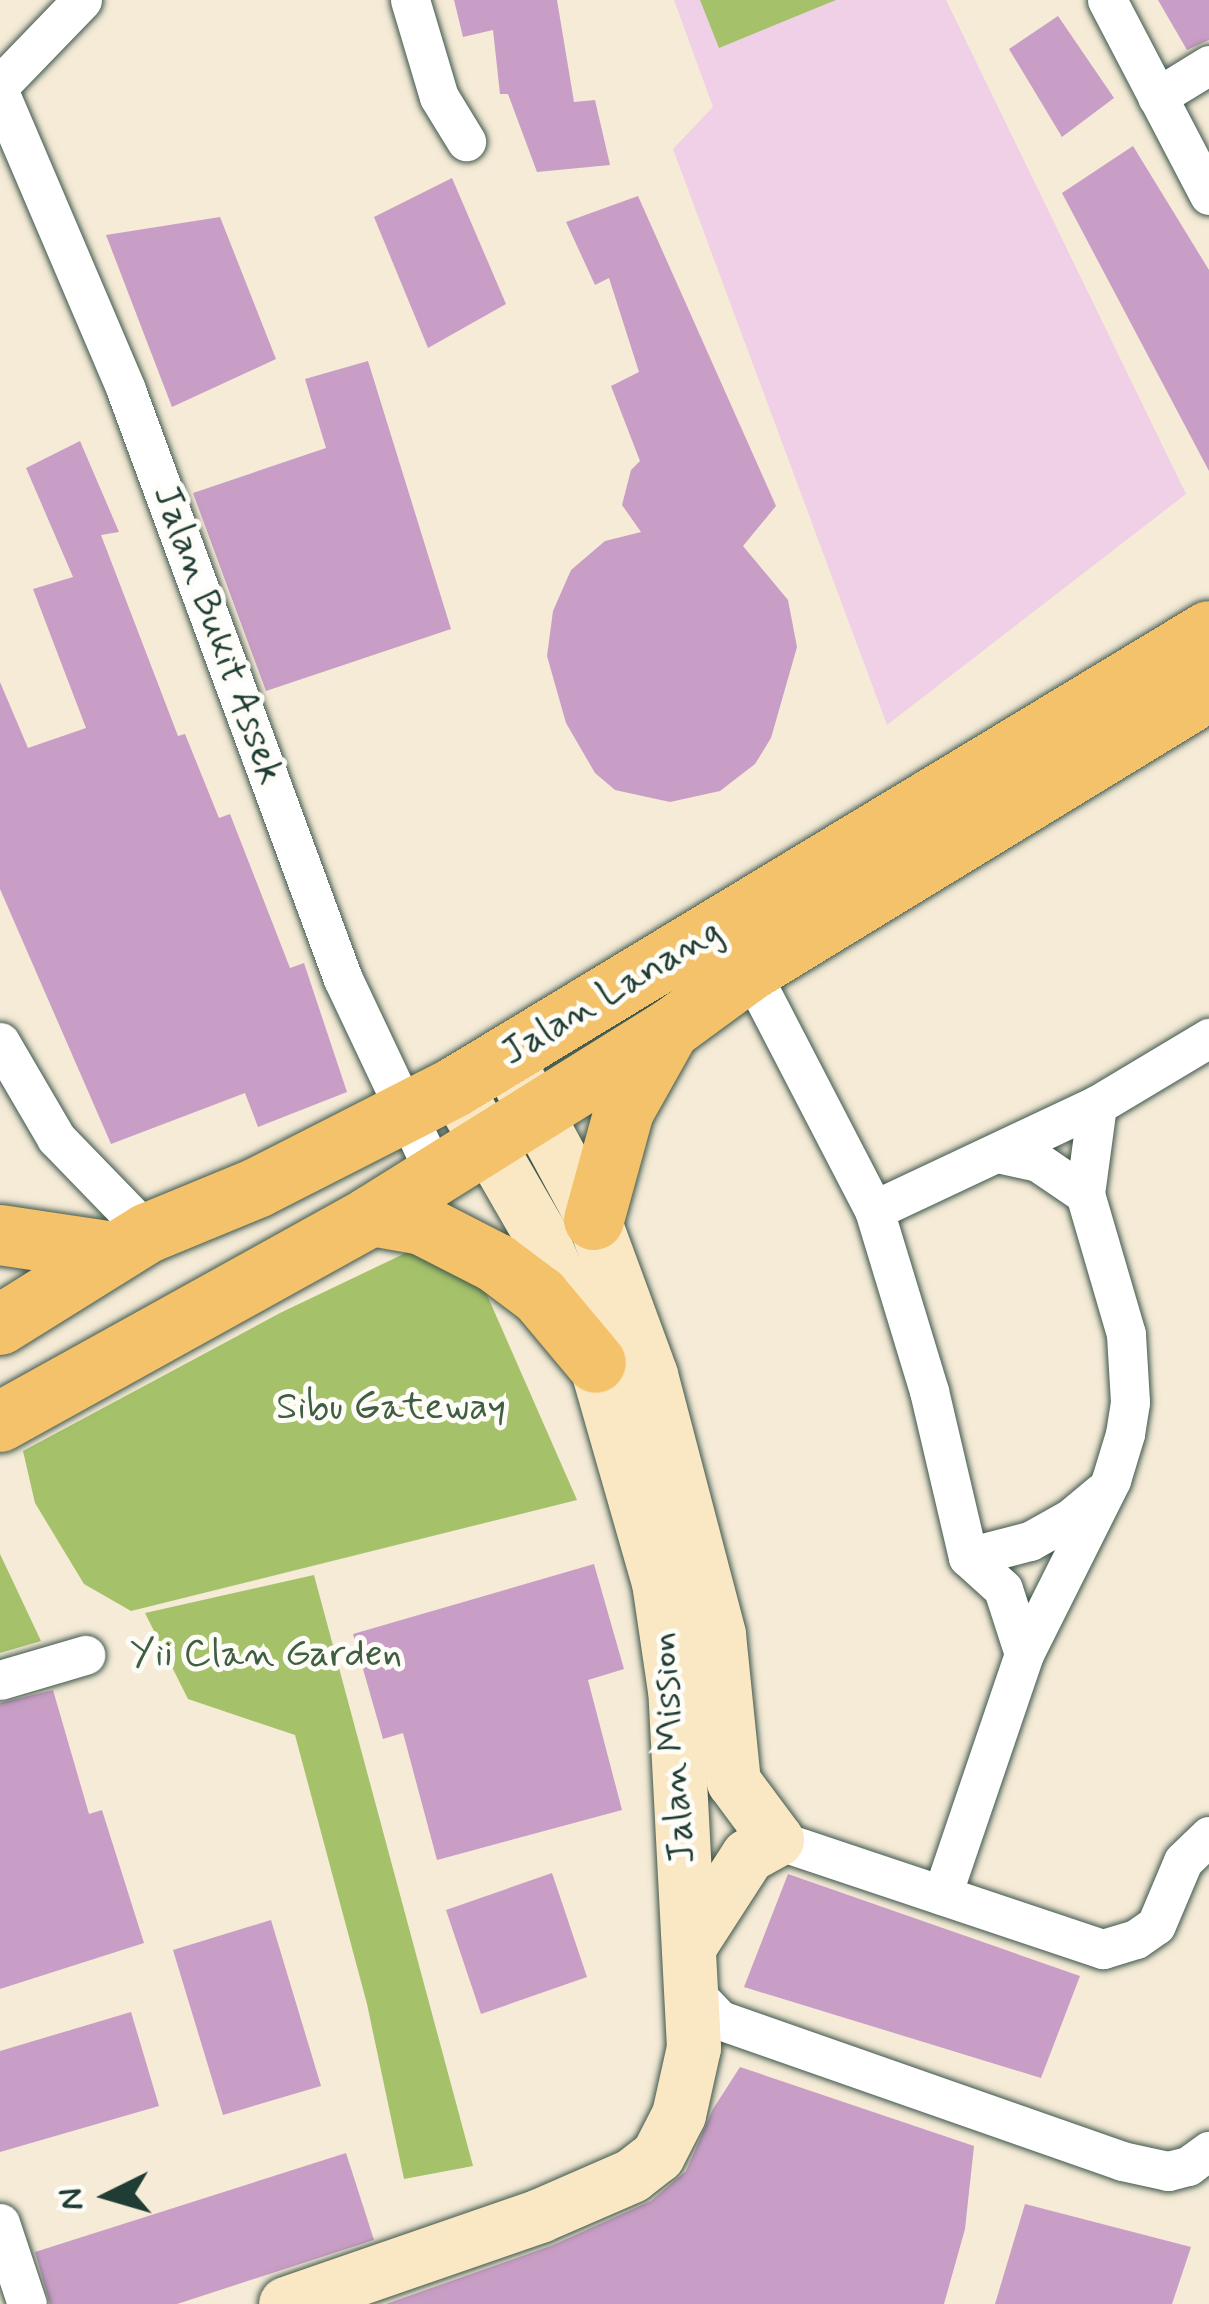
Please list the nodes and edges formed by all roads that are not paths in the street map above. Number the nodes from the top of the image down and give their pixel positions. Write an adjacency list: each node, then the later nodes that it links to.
1 (82, 0): 5 (street)
2 (410, 0): 7 (street)
3 (1107, 0): 6 (street)
4 (1209, 65): 6 (street)
5 (0, 89): 16 (street, Jalan Bukit Assek)
6 (1157, 97): 8 (street)
7 (466, 141)
8 (1209, 195)
9 (1209, 631): 15 (main road, Jalan Lanang)
10 (1209, 691): 11 (main road, Jalan Lanang)
11 (750, 971): 12 (main road, Jalan Lanang); 22 (street)
12 (672, 1028): 18 (main road, Jalan Lanang); 24 (main road)
13 (1209, 1038): 17 (street)
14 (0, 1042): 26 (street)
15 (506, 1056): 16 (main road, Jalan Lanang); 18 (street, Jalan Mission)
16 (430, 1101): 18 (street, Jalan Mission); 20 (street, Jalan Bukit Assek); 26 (main road, Jalan Lanang)
17 (1097, 1105): 19 (street); 21 (street)
18 (512, 1128): 20 (main road, Jalan Lanang); 24 (street, Jalan Mission); 30 (street, Jalan Mission)
19 (998, 1153): 21 (street); 22 (street)
20 (436, 1176): 23 (main road, Jalan Lanang)
21 (1085, 1194): 32 (street)
22 (874, 1210): 33 (street)
23 (371, 1216): 28 (main road, Jalan Lanang); 30 (main road)
24 (595, 1220): 38 (street, Jalan Mission)
25 (0, 1235): 26 (main road)
26 (131, 1243): 27 (main road, Jalan Lanang)
27 (0, 1325)
28 (124, 1349): 29 (main road); 31 (main road, Jalan Lanang)
29 (0, 1360)
30 (596, 1363): 40 (street, Jalan Mission)
31 (0, 1422)
32 (1109, 1486): 33 (street); 34 (street)
33 (968, 1557): 34 (street)
34 (1024, 1654): 39 (street)
35 (85, 1655): 36 (street)
36 (0, 1680)
37 (1209, 1836): 39 (street)
38 (777, 1840): 39 (street); 40 (street)
39 (942, 1895)
40 (693, 1970): 41 (street); 43 (street, Jalan Mission)
41 (1209, 2151)
42 (0, 2223): 44 (street)
43 (392, 2268): 45 (street, Jalan Mission); 46 (street)
44 (28, 2304)
45 (286, 2304)
46 (345, 2304)

